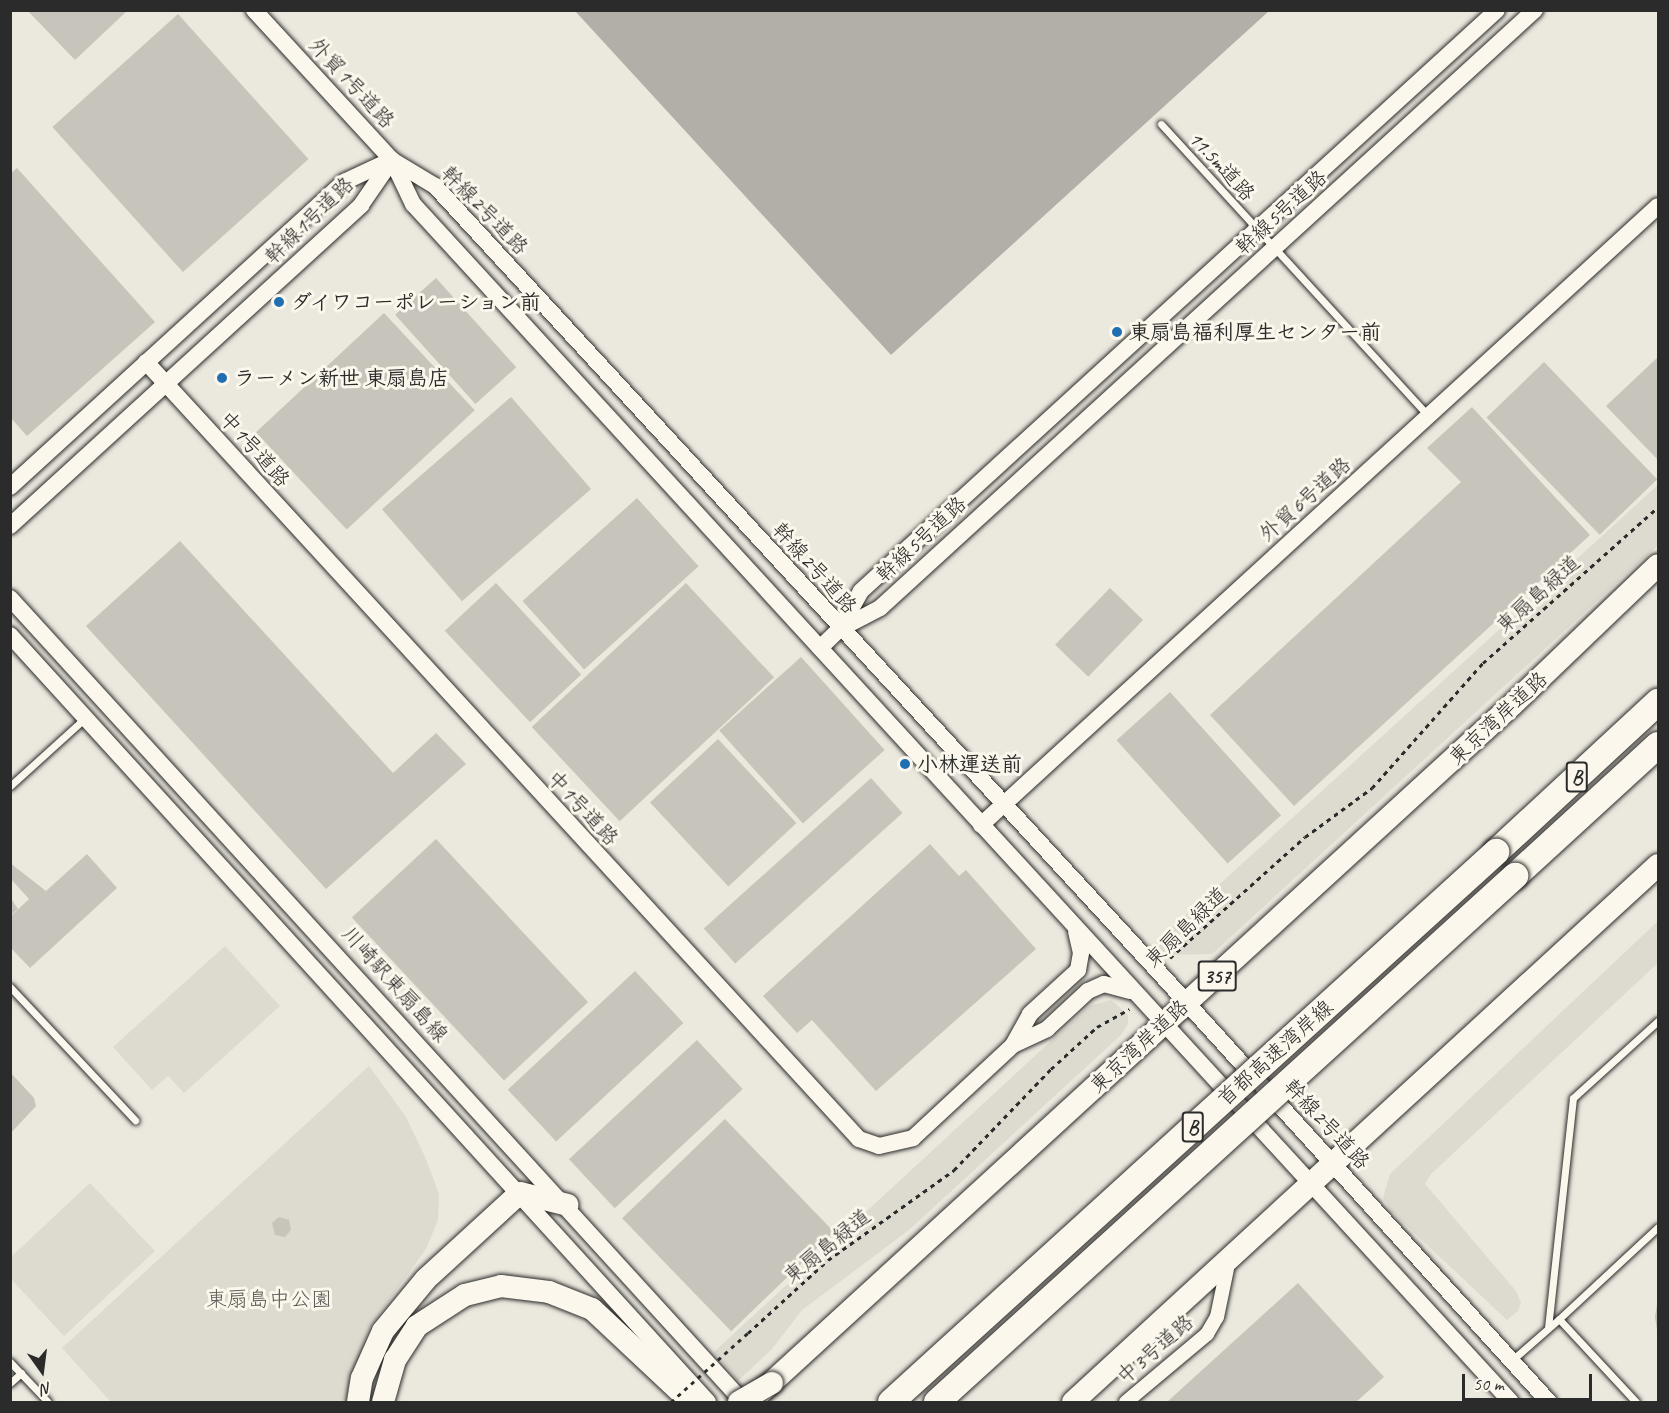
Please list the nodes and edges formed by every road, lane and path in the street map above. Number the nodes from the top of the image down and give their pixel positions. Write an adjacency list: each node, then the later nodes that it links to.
1 (254, 10): 5 (street, 外貿1号道路)
2 (1497, 10): 7 (street, 幹線5号道路)
3 (1535, 10): 8 (street, 幹線5号道路)
4 (1161, 124): 7 (lane, 11.5m道路)
5 (392, 160): 9 (street, 幹線1号道路); 10 (street, 幹線1号道路); 17 (street, 幹線2号道路); 19 (street)
6 (1659, 206): 11 (street, 外貿6号道路)
7 (1256, 227): 8 (lane, 11.5m道路); 17 (street, 幹線5号道路)
8 (1275, 249): 11 (lane, 11.5m道路); 17 (street, 幹線5号道路)
9 (146, 362): 10 (street, 中1号道路); 12 (street, 幹線1号道路)
10 (165, 384): 14 (street, 幹線1号道路); 34 (street, 中1号道路)
11 (1429, 416): 24 (street, 外貿6号道路)
12 (10, 487)
13 (1659, 507): 28 (path, 東扇島緑道)
14 (10, 526)
15 (1659, 566): 31 (highway, 東京湾岸道路 / 357)
16 (10, 598): 39 (street, 川崎駅東扇島線)
17 (840, 629): 19 (street); 24 (street, 幹線2号道路)
18 (10, 635): 21 (street)
19 (820, 648): 25 (street)
20 (1659, 702): 58 (highway, 首都高速湾岸線 / B, bridge)
21 (86, 717): 23 (lane); 38 (street)
22 (1659, 745): 59 (highway, 首都高速湾岸線 / B, bridge)
23 (10, 786)
24 (1002, 805): 25 (street, 外貿6号道路); 28 (street, 幹線2号道路)
25 (981, 825): 27 (street)
26 (1659, 865): 36 (highway)
27 (1075, 930): 30 (street); 34 (street, 中1号道路)
28 (1157, 970): 31 (street, 幹線2号道路)
29 (10, 987): 35 (lane)
30 (1136, 996): 33 (street); 34 (street, 中1号道路); 53 (path, 東扇島緑道, bridge)
31 (1185, 1004): 33 (highway, 東京湾岸道路 / 357); 36 (street, 幹線2号道路)
32 (1659, 1021): 43 (lane)
33 (1162, 1025): 37 (street); 48 (highway, 東京湾岸道路 / 357)
34 (1013, 1045)
35 (135, 1120)
36 (1333, 1163): 37 (highway); 44 (street, 幹線2号道路)
37 (1308, 1184): 41 (highway); 62 (street)
38 (519, 1193): 39 (highway); 51 (highway); 55 (street)
39 (568, 1205): 56 (street, 川崎駅東扇島線)
40 (1659, 1227): 42 (lane)
41 (1230, 1257): 49 (highway); 61 (street, 中3号道路)
42 (1559, 1319): 43 (lane); 64 (lane)
43 (1548, 1328): 44 (lane)
44 (1511, 1361): 63 (street, 幹線2号道路)
45 (10, 1362): 46 (lane)
46 (21, 1373): 47 (lane); 50 (lane)
47 (10, 1383)
48 (772, 1383): 56 (highway, bridge); 57 (highway, 東京湾岸道路 / 357, bridge)
49 (1088, 1394): 60 (highway)
50 (48, 1402)
51 (358, 1402)
52 (383, 1402): 54 (highway)
53 (672, 1402)
54 (691, 1402)
55 (708, 1402)
56 (741, 1402)
57 (750, 1402)
58 (891, 1402)
59 (937, 1402)
60 (1074, 1402)
61 (1126, 1402)
62 (1510, 1402)
63 (1549, 1402)
64 (1636, 1402)

